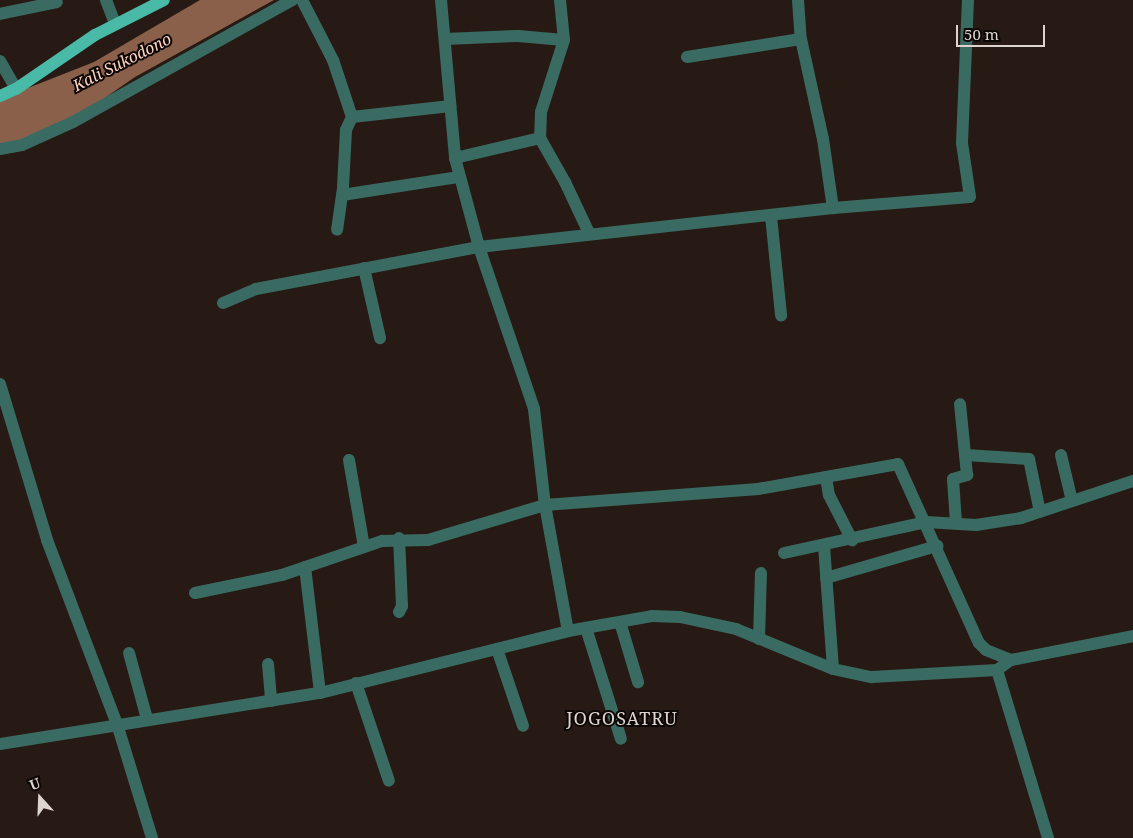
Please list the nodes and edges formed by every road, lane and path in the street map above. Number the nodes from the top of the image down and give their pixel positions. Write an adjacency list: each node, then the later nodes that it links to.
1 (106, 0): 12 (street)
2 (164, 0): 12 (main road)
3 (292, 0): 23 (street)
4 (302, 0): 21 (street)
5 (441, 0): 13 (street)
6 (560, 0): 15 (street)
7 (798, 0): 14 (street)
8 (968, 0): 27 (street)
9 (57, 2): 10 (street)
10 (26, 4): 11 (street)
11 (0, 14)
12 (115, 24): 18 (main road)
13 (445, 39): 15 (street); 20 (street)
14 (801, 39): 16 (street); 27 (street)
15 (564, 40): 22 (street)
16 (687, 57)
17 (0, 61): 18 (street)
18 (16, 89): 19 (main road)
19 (0, 96)
20 (450, 106): 21 (street); 24 (street)
21 (352, 116): 26 (street)
22 (540, 138): 24 (street); 30 (street)
23 (0, 148)
24 (455, 158): 25 (street)
25 (458, 176): 26 (street); 31 (street)
26 (342, 195): 29 (street)
27 (833, 208): 28 (street)
28 (771, 216): 30 (street); 34 (street)
29 (337, 230)
30 (589, 233): 31 (street)
31 (479, 247): 32 (street); 44 (street)
32 (364, 268): 33 (street); 35 (street)
33 (223, 304)
34 (781, 315)
35 (380, 338)
36 (0, 384): 74 (street)
37 (960, 404): 38 (street)
38 (965, 455): 45 (street); 47 (street)
39 (1061, 455): 43 (street)
40 (349, 460): 52 (street)
41 (826, 477): 44 (street); 46 (street); 49 (street)
42 (1133, 481): 43 (street)
43 (1072, 501): 45 (street)
44 (544, 505): 48 (street); 61 (street)
45 (1040, 512): 47 (street)
46 (926, 522): 47 (street); 49 (street); 51 (street)
47 (956, 523)
48 (399, 538): 52 (street); 58 (street)
49 (852, 540): 50 (street)
50 (824, 546): 53 (street); 56 (street)
51 (937, 546): 56 (street); 67 (street)
52 (364, 547): 54 (street)
53 (784, 553)
54 (305, 567): 57 (street); 71 (street)
55 (761, 573): 63 (street)
56 (826, 578): 68 (street)
57 (195, 593)
58 (399, 612)
59 (620, 622): 60 (street); 63 (street); 69 (street)
60 (586, 628): 61 (street); 76 (street)
61 (568, 631): 64 (street)
62 (1133, 636): 67 (street)
63 (759, 639): 68 (street)
64 (497, 649): 70 (street); 75 (street)
65 (129, 653): 73 (street)
66 (268, 664): 72 (street)
67 (1004, 665): 68 (street); 80 (street)
68 (833, 669)
69 (638, 682)
70 (356, 683): 71 (street); 78 (street)
71 (320, 693): 72 (street)
72 (271, 701): 73 (street)
73 (147, 719): 74 (street)
74 (117, 724): 77 (street); 79 (street)
75 (523, 726)
76 (621, 739)
77 (0, 744)
78 (389, 781)
79 (152, 838)
80 (1048, 838)

